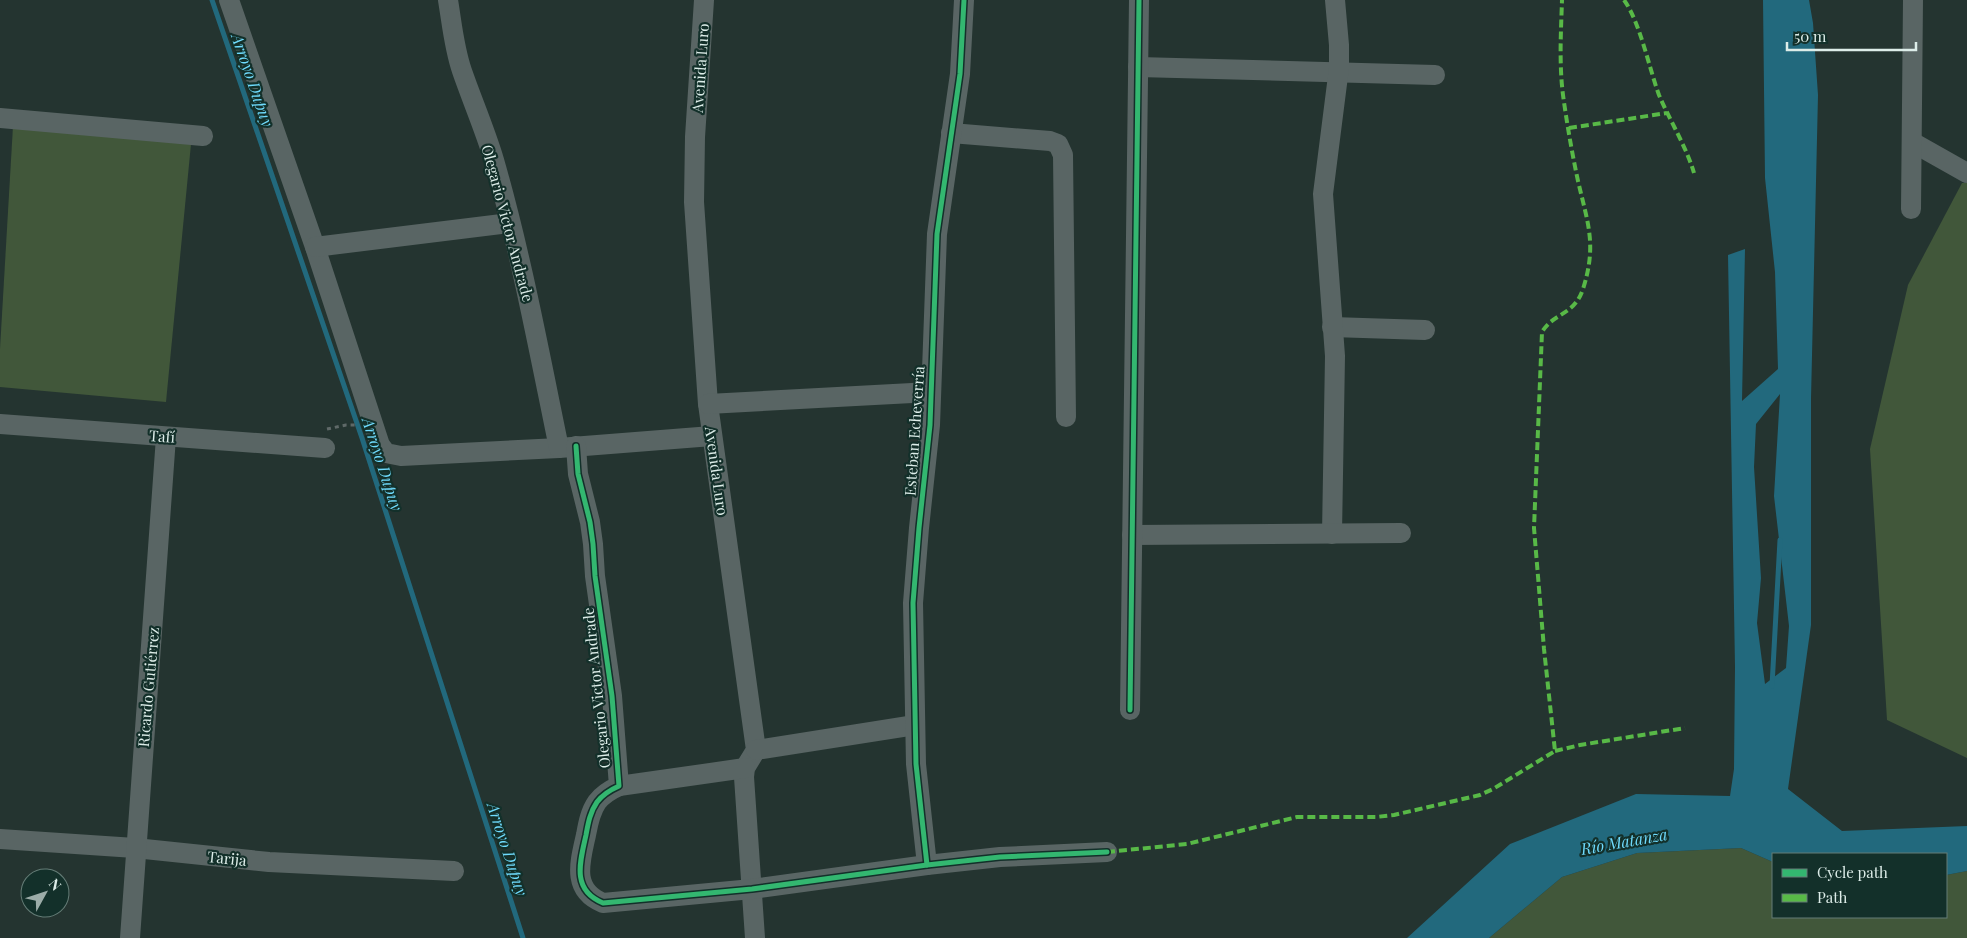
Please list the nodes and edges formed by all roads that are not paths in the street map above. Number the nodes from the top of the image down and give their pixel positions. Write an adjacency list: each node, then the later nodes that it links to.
1 (229, 0): 18 (street)
2 (448, 0): 17 (street, Olegario Victor Andrade)
3 (704, 0): 22 (street, Avenida Luro)
4 (964, 0): 12 (street, Esteban Echeverría)
5 (1139, 0): 8 (street)
6 (1335, 0): 9 (street)
7 (1914, 0): 14 (street)
8 (1138, 67): 9 (street); 31 (street)
9 (1339, 72): 10 (street); 19 (street)
10 (1435, 75)
11 (0, 118): 13 (street)
12 (952, 133): 21 (street, Esteban Echeverría); 23 (street)
13 (203, 136)
14 (1912, 142): 15 (street); 16 (street)
15 (1967, 173)
16 (1911, 209)
17 (510, 223): 18 (street); 27 (street, Olegario Victor Andrade)
18 (315, 247): 27 (street)
19 (1332, 326): 20 (street); 30 (street)
20 (1425, 330)
21 (932, 392): 22 (street); 33 (street, Esteban Echeverría)
22 (708, 404): 25 (street, Avenida Luro)
23 (1066, 417)
24 (0, 424): 26 (street, Tafí)
25 (712, 436): 27 (street); 34 (street, Avenida Luro)
26 (166, 437): 28 (street, Tafí); 38 (street, Ricardo Gutiérrez)
27 (568, 447): 36 (street, Olegario Victor Andrade)
28 (324, 448)
29 (1401, 533): 30 (street)
30 (1332, 534): 31 (street)
31 (1132, 535): 32 (street)
32 (1130, 710)
33 (915, 725): 34 (street); 40 (street, Esteban Echeverría)
34 (756, 750): 35 (street)
35 (746, 768): 36 (street); 42 (street)
36 (619, 786): 42 (street, Olegario Victor Andrade)
37 (0, 839): 38 (street, Tarija)
38 (135, 848): 41 (street, Tarija); 43 (street, Ricardo Gutiérrez)
39 (1107, 852): 40 (street)
40 (927, 865): 42 (street)
41 (454, 871)
42 (752, 889): 44 (street)
43 (130, 938)
44 (755, 938)

